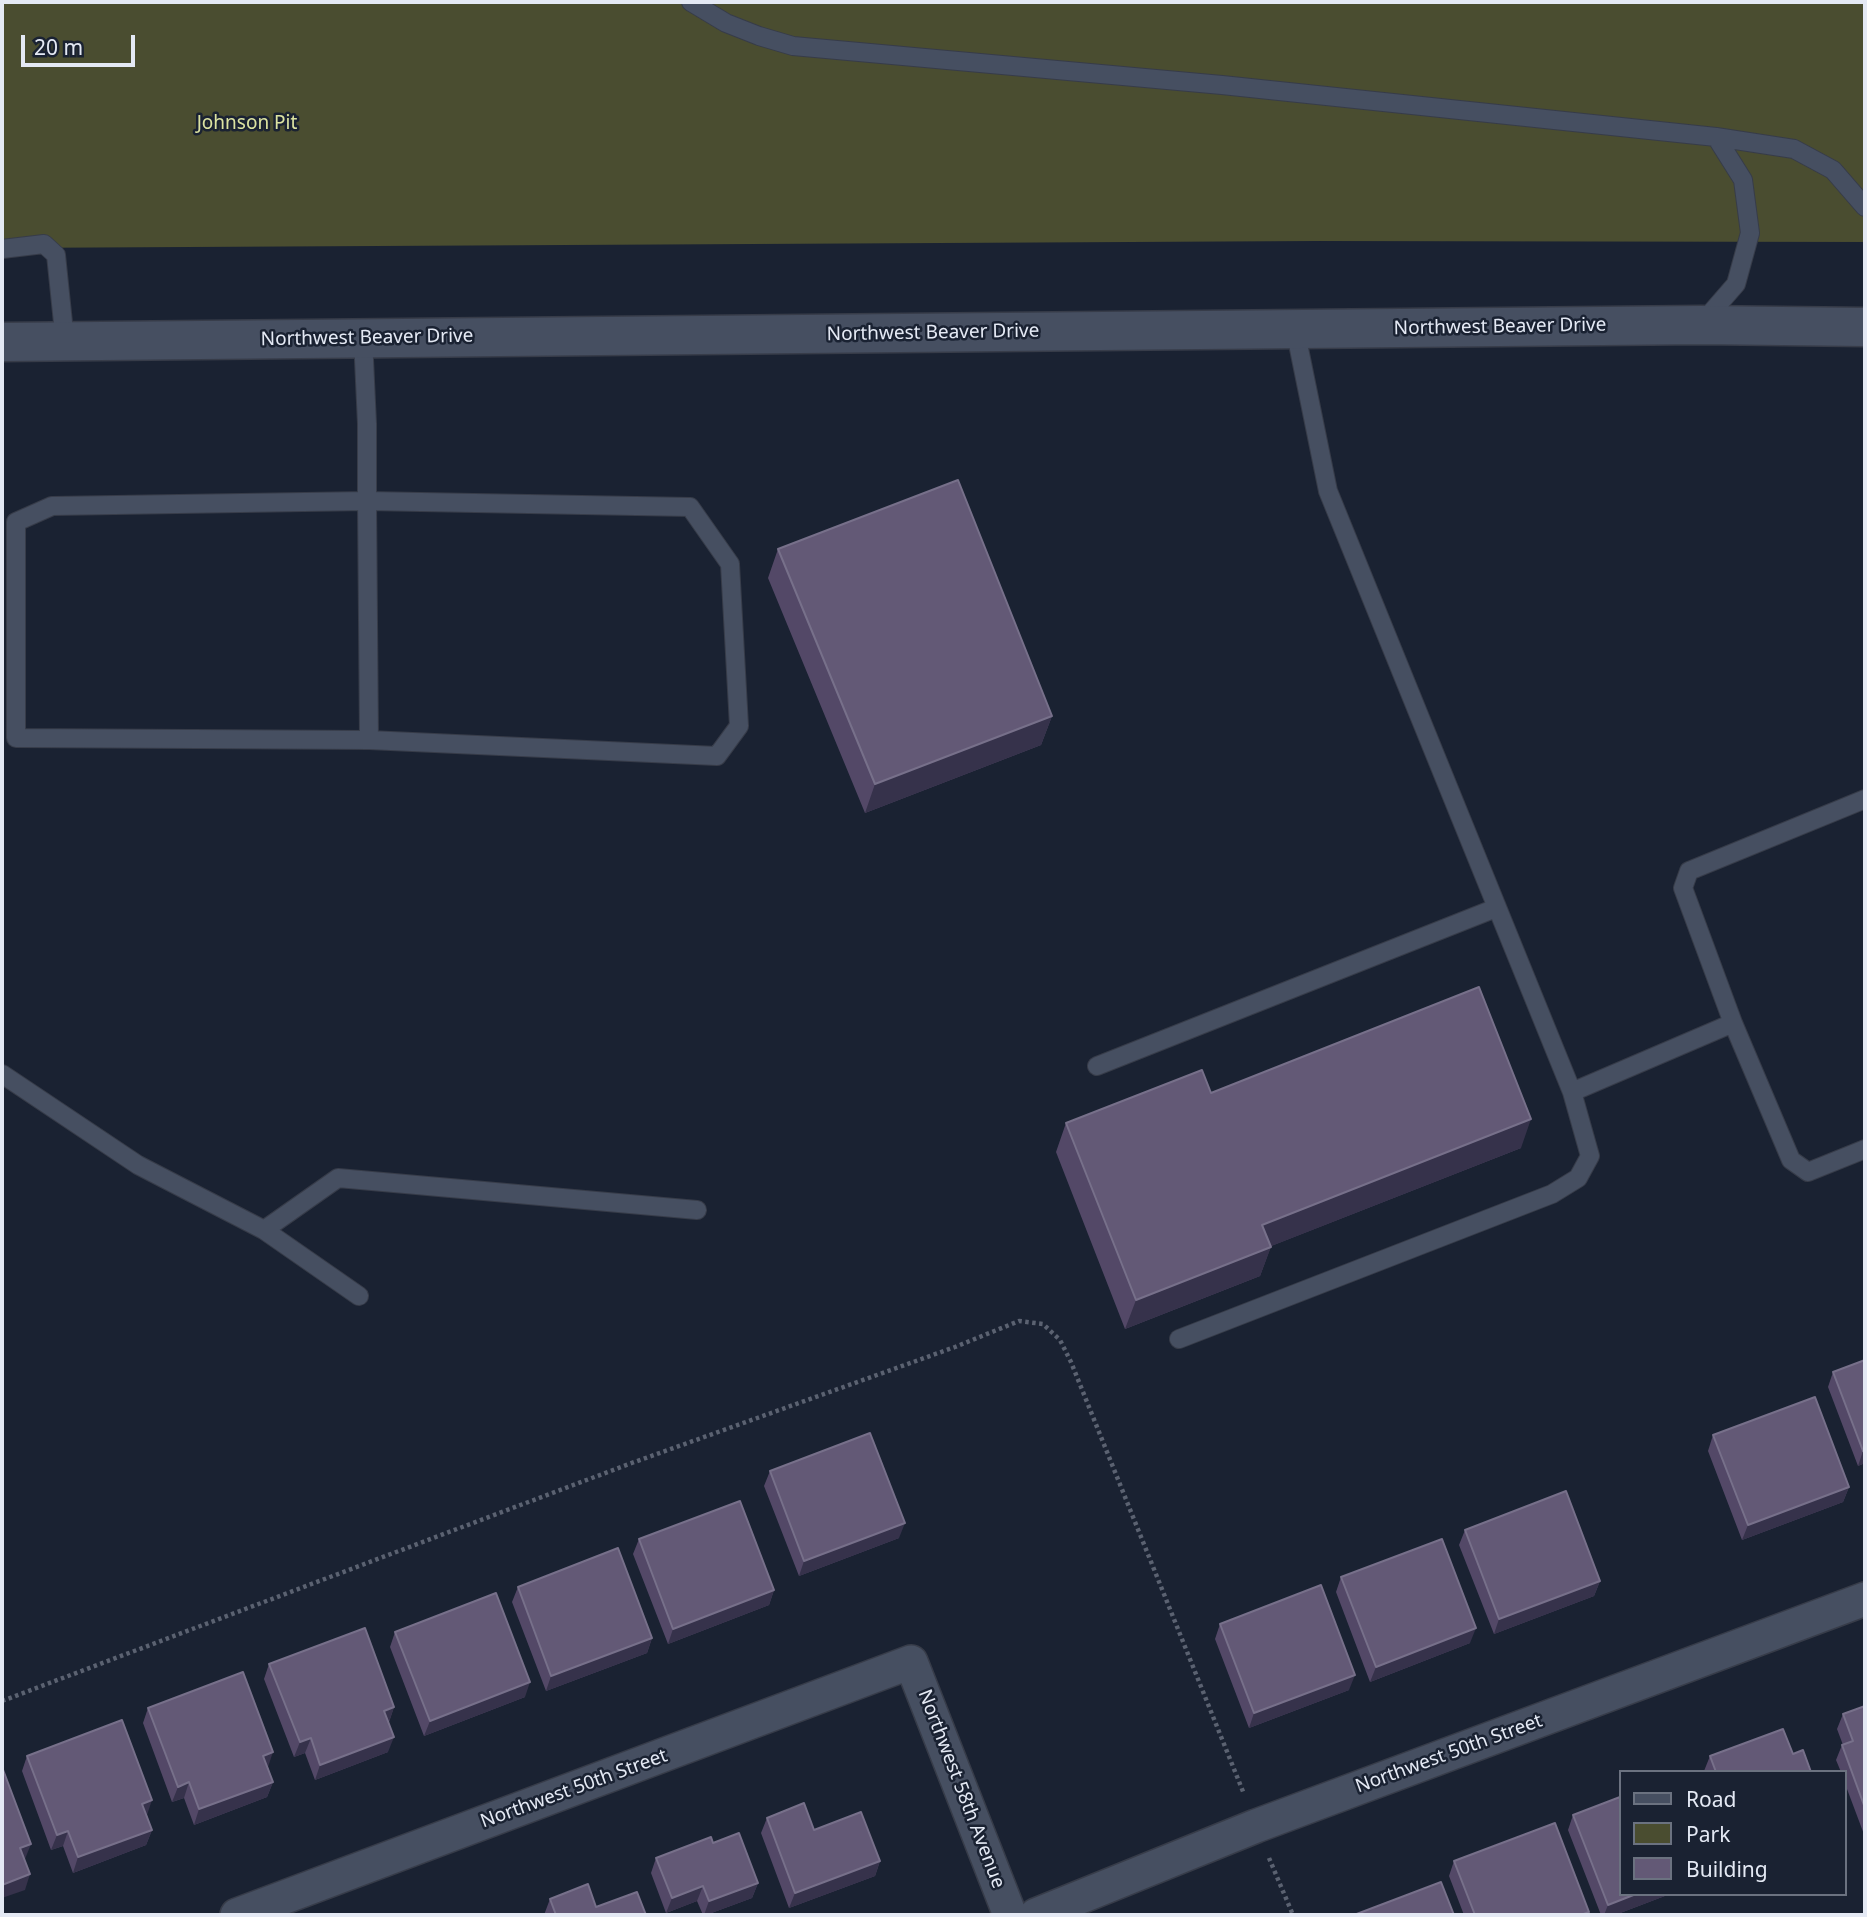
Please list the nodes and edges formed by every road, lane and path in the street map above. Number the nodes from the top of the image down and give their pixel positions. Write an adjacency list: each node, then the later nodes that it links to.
1 (691, 2): 2 (lane)
2 (1716, 137): 3 (lane); 5 (lane)
3 (1865, 207)
4 (2, 249): 10 (lane)
5 (1701, 325): 6 (main road, Northwest Beaver Drive); 7 (main road, Northwest Beaver Drive)
6 (1865, 327)
7 (1295, 329): 8 (main road, Northwest Beaver Drive); 15 (lane)
8 (363, 338): 10 (main road, Northwest Beaver Drive); 11 (lane)
9 (2, 342): 10 (main road, Northwest Beaver Drive)
10 (65, 342)
11 (367, 501): 12 (lane); 13 (lane); 13 (lane)
12 (9, 739): 13 (lane)
13 (369, 740)
14 (1865, 799): 16 (lane)
15 (1496, 908): 17 (lane); 19 (lane)
16 (1733, 1023): 19 (lane); 20 (lane)
17 (1097, 1066)
18 (2, 1074): 22 (lane)
19 (1572, 1092): 24 (lane)
20 (1865, 1149)
21 (697, 1210): 22 (lane)
22 (264, 1230): 23 (lane)
23 (359, 1296)
24 (1179, 1339)
25 (1865, 1598): 28 (street, Northwest 50th Street)
26 (911, 1662): 29 (street, Northwest 50th Street); 30 (street, Northwest 58th Avenue)
27 (2, 1702): 28 (path)
28 (1256, 1826): 31 (street, Northwest 50th Street); 32 (path)
29 (237, 1915)
30 (1010, 1915)
31 (1036, 1915)
32 (1293, 1915)

